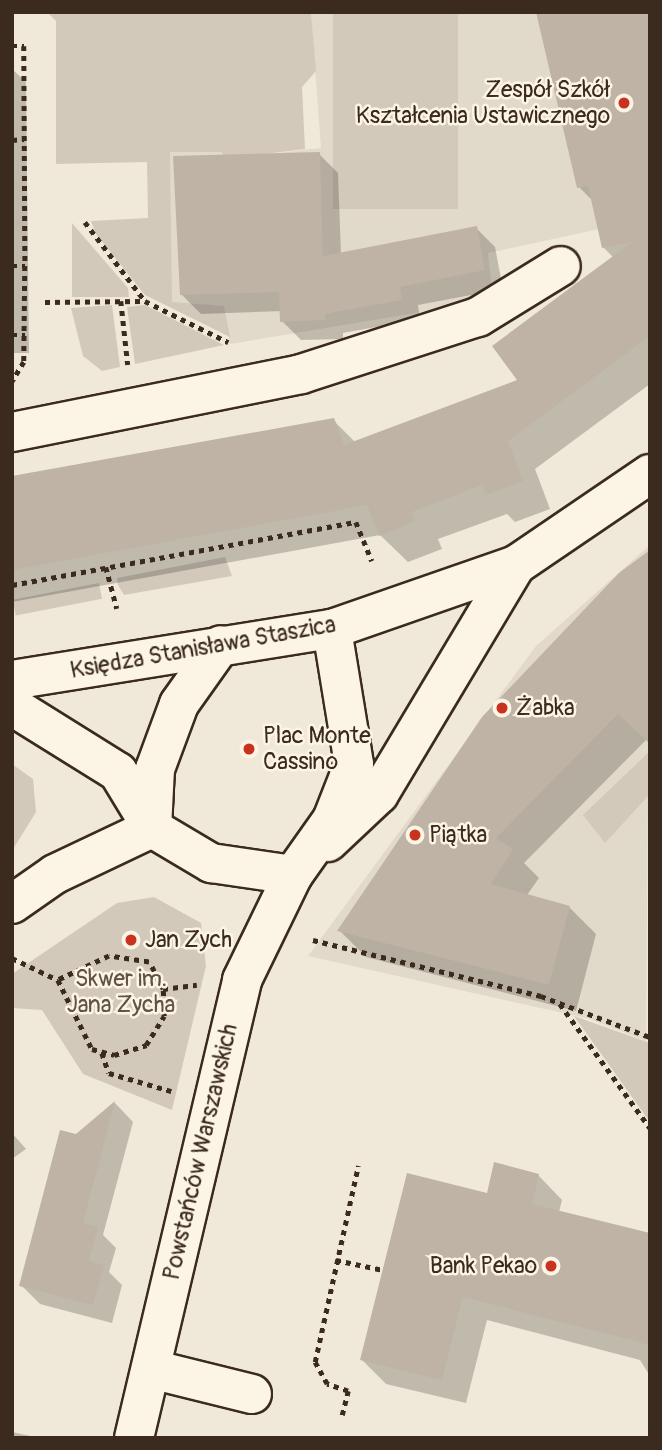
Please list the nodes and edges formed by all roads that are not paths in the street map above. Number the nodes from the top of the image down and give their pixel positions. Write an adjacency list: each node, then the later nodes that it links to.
1 (561, 266): 2 (street)
2 (12, 432)
3 (650, 474): 4 (street, Księdza Stanisława Staszica)
4 (516, 565): 5 (street, Księdza Stanisława Staszica); 10 (street)
5 (332, 629): 6 (street, Księdza Stanisława Staszica); 10 (street)
6 (221, 645): 7 (street, Księdza Stanisława Staszica); 9 (street)
7 (12, 680)
8 (12, 706): 9 (street)
9 (152, 828): 10 (street); 11 (street)
10 (293, 875): 12 (street, Powstańców Warszawskich)
11 (12, 904)
12 (151, 1369): 13 (street); 14 (street, Powstańców Warszawskich)
13 (252, 1394)
14 (134, 1438)

